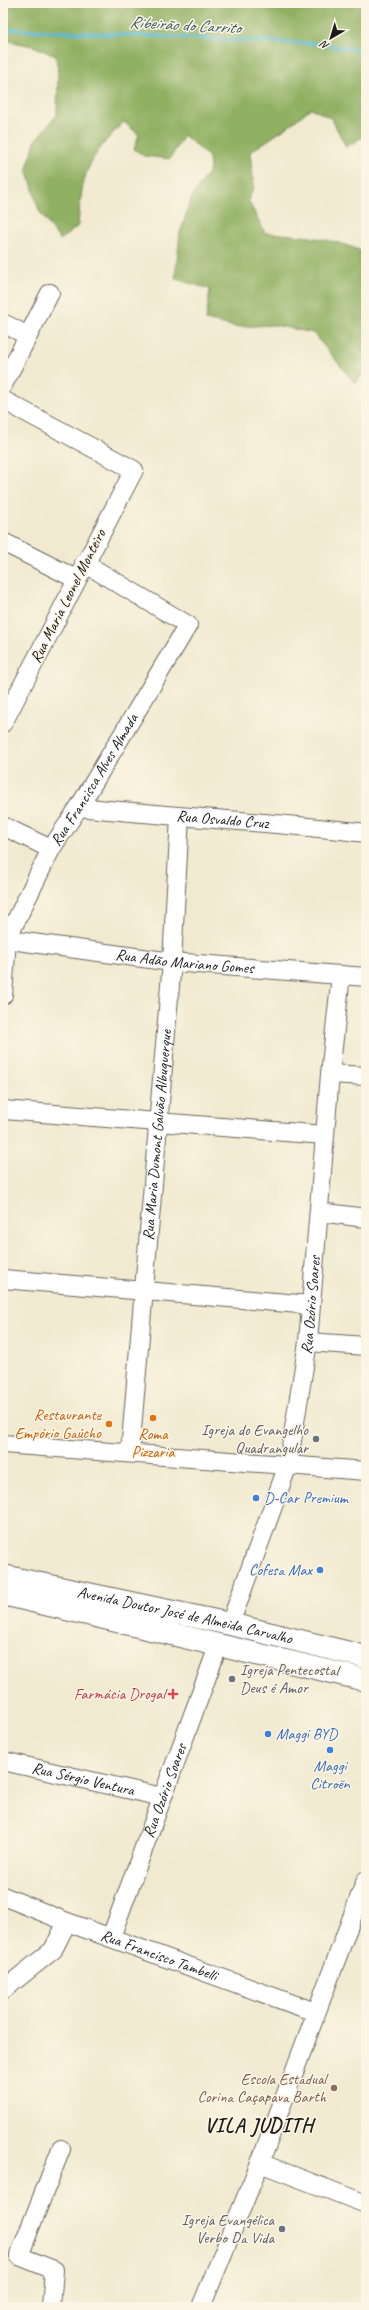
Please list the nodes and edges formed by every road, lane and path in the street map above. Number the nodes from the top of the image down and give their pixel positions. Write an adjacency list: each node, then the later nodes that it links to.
1 (50, 293): 3 (street)
2 (3, 323): 3 (street)
3 (28, 336): 4 (street)
4 (3, 385)
5 (3, 400): 7 (street, Rua Maria Leonel Monteiro)
6 (3, 542): 7 (street)
7 (80, 571): 8 (street, Rua Maria Leonel Monteiro); 9 (street, Rua Francisca Alves Almada)
8 (3, 723)
9 (79, 807): 10 (street, Rua Osvaldo Cruz); 13 (street, Rua Francisca Alves Almada)
10 (180, 817): 12 (street, Rua Osvaldo Cruz); 15 (street, Rua Maria Dumont Galvão Albuquerque)
11 (3, 826): 13 (street)
12 (366, 832)
13 (51, 849): 14 (street, Rua Francisca Alves Almada)
14 (5, 939): 15 (street, Rua Adão Mariano Gomes); 18 (street)
15 (172, 962): 16 (street, Rua Adão Mariano Gomes); 22 (street, Rua Maria Dumont Galvão Albuquerque)
16 (341, 975): 17 (street, Rua Adão Mariano Gomes); 19 (street, Rua Ozório Soares)
17 (366, 977)
18 (3, 995)
19 (330, 1074): 20 (street); 23 (street, Rua Ozório Soares)
20 (366, 1076)
21 (3, 1110): 22 (street)
22 (159, 1122): 23 (street); 27 (street, Rua Maria Dumont Galvão Albuquerque)
23 (325, 1135): 24 (street, Rua Ozório Soares)
24 (320, 1212): 25 (street); 28 (street, Rua Ozório Soares)
25 (366, 1218)
26 (3, 1279): 27 (street)
27 (145, 1291): 28 (street); 32 (street, Rua Maria Dumont Galvão Albuquerque)
28 (311, 1305): 29 (street, Rua Ozório Soares)
29 (308, 1342): 30 (street); 33 (street, Rua Ozório Soares)
30 (366, 1346)
31 (3, 1444): 32 (street)
32 (130, 1453): 33 (street)
33 (288, 1465): 34 (street); 37 (street, Rua Ozório Soares)
34 (366, 1471)
35 (3, 1576): 37 (main road, Avenida Doutor José de Almeida Carvalho)
36 (3, 1594): 38 (main road, Avenida Doutor José de Almeida Carvalho)
37 (230, 1624): 39 (main road, Avenida Doutor José de Almeida Carvalho)
38 (219, 1644): 40 (main road, Avenida Doutor José de Almeida Carvalho); 42 (street, Rua Ozório Soares)
39 (366, 1657)
40 (366, 1680)
41 (3, 1761): 42 (street, Rua Sérgio Ventura)
42 (162, 1797): 46 (street, Rua Ozório Soares)
43 (366, 1880): 48 (street)
44 (3, 1896): 45 (street, Rua Francisco Tambelli)
45 (67, 1922): 46 (street, Rua Francisco Tambelli); 47 (street)
46 (111, 1937): 48 (street, Rua Francisco Tambelli)
47 (3, 1990)
48 (315, 2012): 50 (street)
49 (62, 2149): 52 (street)
50 (260, 2163): 51 (street); 53 (street)
51 (366, 2204)
52 (51, 2307)
53 (201, 2307)

